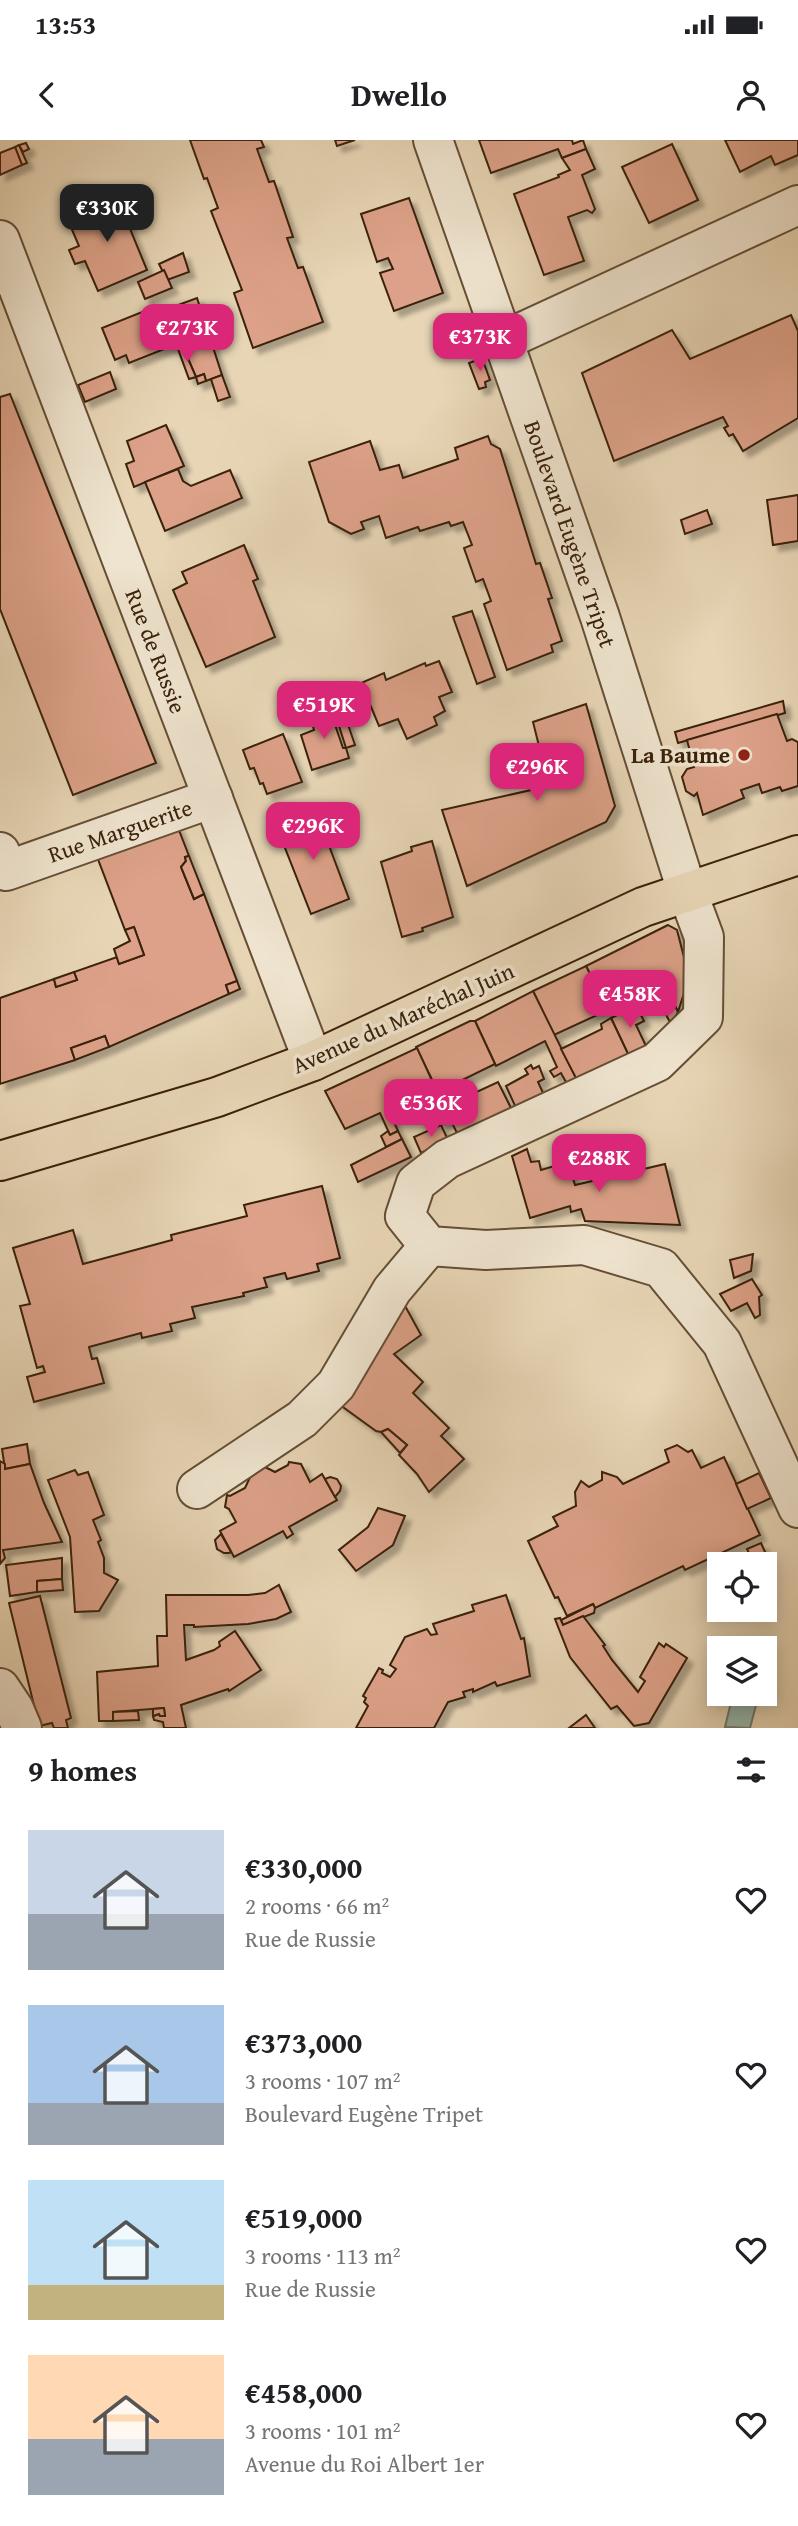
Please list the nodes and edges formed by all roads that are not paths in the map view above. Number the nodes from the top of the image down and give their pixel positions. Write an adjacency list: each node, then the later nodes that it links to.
1 (433, 140): 4 (street, Boulevard Eugène Tripet)
2 (798, 205): 4 (street)
3 (0, 240): 5 (street, Rue de Russie)
4 (503, 341): 8 (street, Boulevard Eugène Tripet)
5 (213, 798): 6 (street, Rue Marguerite); 9 (street, Rue de Russie)
6 (0, 852)
7 (798, 855): 8 (main road, Avenue du Maréchal Juin)
8 (687, 891): 9 (main road, Avenue du Maréchal Juin); 11 (street, Boulevard Eugène Tripet)
9 (313, 1060): 10 (main road, Avenue du Maréchal Juin)
10 (0, 1161)
11 (429, 1246): 12 (street); 13 (street)
12 (197, 1489)
13 (798, 1508)
14 (0, 1688): 15 (street)
15 (22, 1728)

